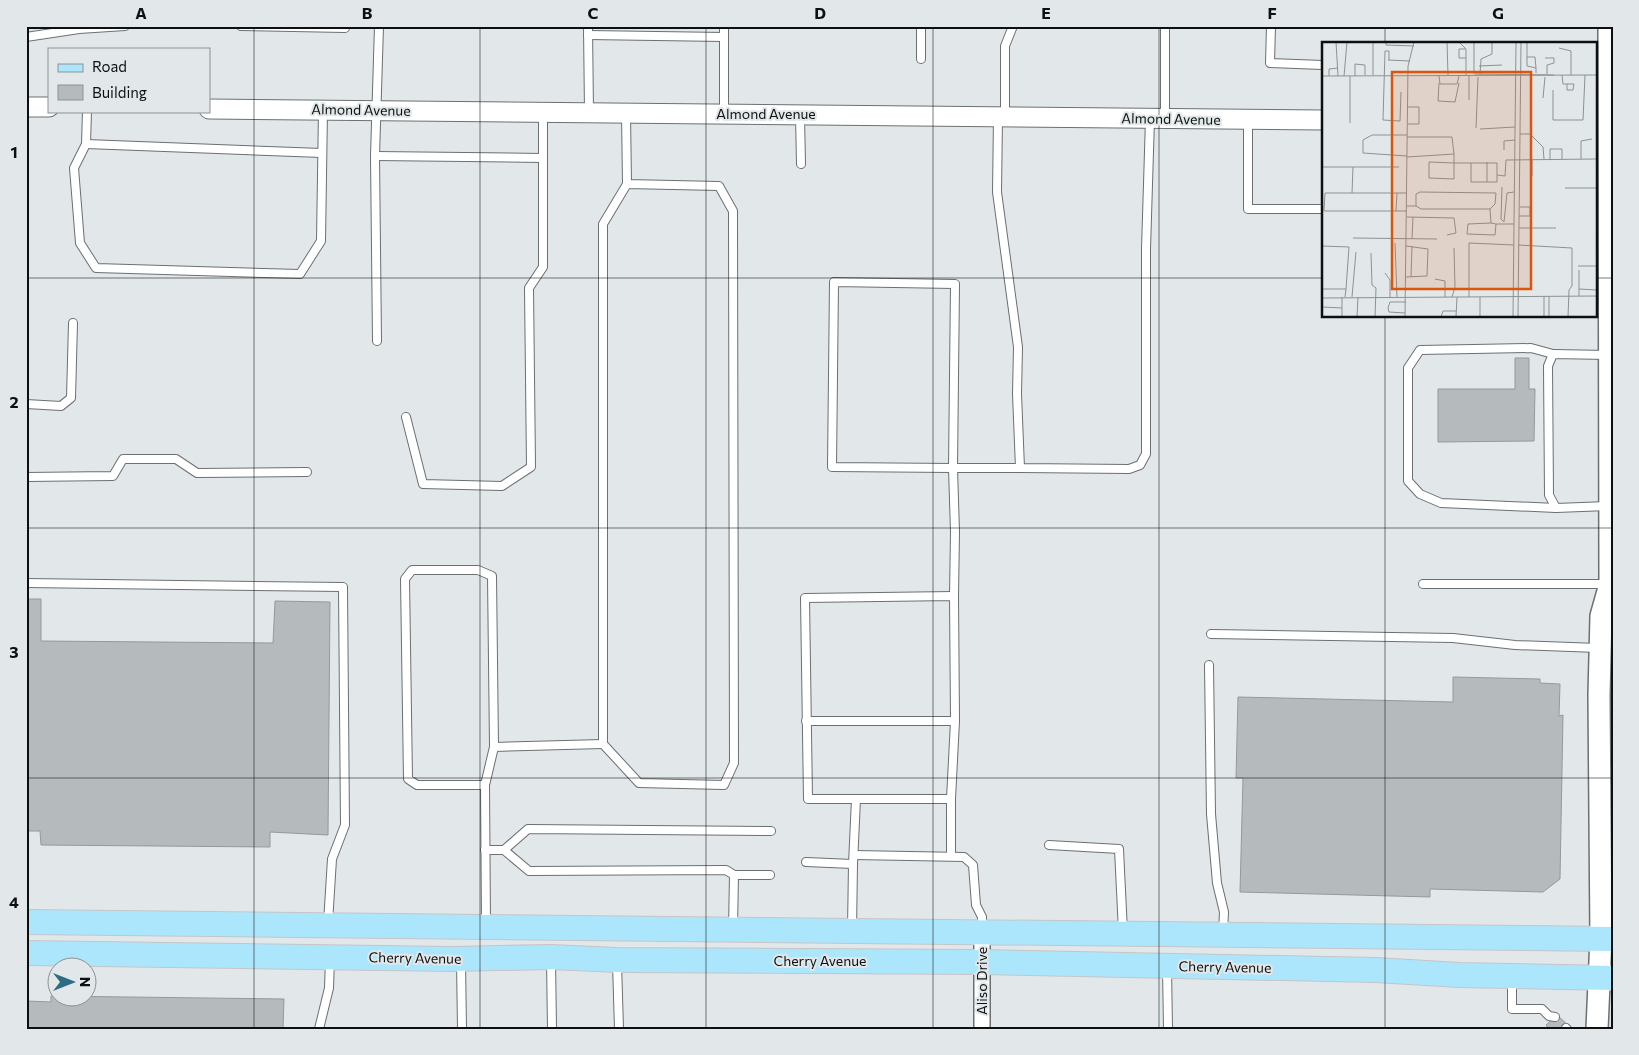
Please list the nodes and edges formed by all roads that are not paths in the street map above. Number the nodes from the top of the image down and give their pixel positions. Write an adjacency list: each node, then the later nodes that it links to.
1 (125, 26): 13 (lane)
2 (241, 26): 11 (lane)
3 (379, 26): 21 (lane)
4 (588, 26): 12 (lane)
5 (724, 26): 14 (lane)
6 (921, 26): 15 (lane)
7 (1013, 26): 28 (lane)
8 (1164, 26): 29 (lane)
9 (1271, 26): 16 (lane)
10 (1609, 26): 32 (main road)
11 (345, 28)
12 (588, 36): 14 (lane); 24 (lane)
13 (26, 37)
14 (724, 37): 26 (lane)
15 (921, 58)
16 (1322, 65)
17 (26, 106): 18 (street)
18 (48, 107)
19 (210, 109): 20 (street, Almond Avenue)
20 (323, 110): 21 (street, Almond Avenue); 34 (lane)
21 (378, 110): 23 (street, Almond Avenue); 35 (lane)
22 (87, 112): 33 (lane)
23 (543, 112): 24 (street, Almond Avenue); 36 (lane)
24 (589, 112): 25 (street, Almond Avenue)
25 (626, 113): 26 (street, Almond Avenue); 38 (lane)
26 (724, 114): 27 (street, Almond Avenue)
27 (800, 114): 28 (street, Almond Avenue); 37 (lane)
28 (1001, 117): 29 (street, Almond Avenue); 48 (lane)
29 (1158, 119): 30 (street, Almond Avenue); 48 (lane)
30 (1248, 119): 31 (street, Almond Avenue); 39 (lane)
31 (1322, 120)
32 (1606, 122): 43 (main road)
33 (86, 144): 34 (lane); 34 (lane)
34 (322, 153)
35 (375, 156): 36 (lane); 41 (lane)
36 (544, 158): 45 (lane)
37 (801, 164)
38 (627, 184): 63 (lane); 63 (lane)
39 (1322, 209)
40 (73, 323): 44 (lane)
41 (377, 341)
42 (1553, 354): 43 (lane); 52 (lane); 52 (lane)
43 (1610, 355): 46 (main road)
44 (26, 404)
45 (406, 417)
46 (1611, 423): 51 (main road)
47 (953, 468): 47 (lane); 48 (lane); 57 (lane)
48 (1020, 468)
49 (307, 472): 50 (lane)
50 (26, 477)
51 (1610, 506): 52 (lane); 53 (main road)
52 (1556, 508)
53 (1611, 562): 56 (main road)
54 (26, 583): 78 (lane)
55 (1423, 584): 56 (lane)
56 (1611, 588): 59 (main road)
57 (954, 596): 61 (lane); 62 (lane)
58 (1211, 634): 59 (lane)
59 (1600, 649): 85 (main road)
60 (1209, 665): 83 (lane)
61 (806, 721): 62 (lane); 66 (lane)
62 (956, 721): 67 (lane)
63 (603, 744): 64 (lane)
64 (494, 747): 65 (lane); 65 (lane)
65 (485, 785): 70 (lane)
66 (856, 799): 67 (lane); 73 (lane)
67 (951, 799): 72 (lane)
68 (771, 831): 71 (lane)
69 (1049, 845): 84 (lane)
70 (485, 850): 71 (lane); 80 (lane)
71 (504, 850): 75 (lane)
72 (951, 856): 73 (lane); 79 (lane)
73 (853, 859): 74 (lane); 82 (lane)
74 (806, 862)
75 (734, 875): 76 (lane); 81 (lane)
76 (770, 875)
77 (26, 922): 78 (main road)
78 (328, 925): 80 (main road)
79 (982, 925): 82 (main road); 84 (main road); 91 (street, Aliso Drive)
80 (486, 927): 81 (main road)
81 (733, 930): 82 (main road)
82 (852, 931)
83 (1223, 934): 84 (main road); 85 (main road)
84 (1123, 935)
85 (1607, 939): 94 (main road)
86 (26, 953): 87 (main road, Cherry Avenue)
87 (330, 957): 89 (main road, Cherry Avenue); 96 (lane)
88 (551, 957): 89 (main road, Cherry Avenue); 90 (main road, Cherry Avenue); 98 (lane)
89 (461, 959): 97 (lane)
90 (617, 960): 91 (main road, Cherry Avenue); 99 (lane)
91 (982, 962): 92 (main road, Cherry Avenue); 100 (street, Aliso Drive)
92 (1167, 966): 93 (main road, Cherry Avenue); 101 (lane)
93 (1512, 976): 94 (main road, Cherry Avenue); 95 (lane)
94 (1606, 978): 102 (main road)
95 (1551, 1019)
96 (319, 1029)
97 (462, 1029)
98 (552, 1029)
99 (619, 1029)
100 (982, 1029)
101 (1168, 1029)
102 (1597, 1029)

